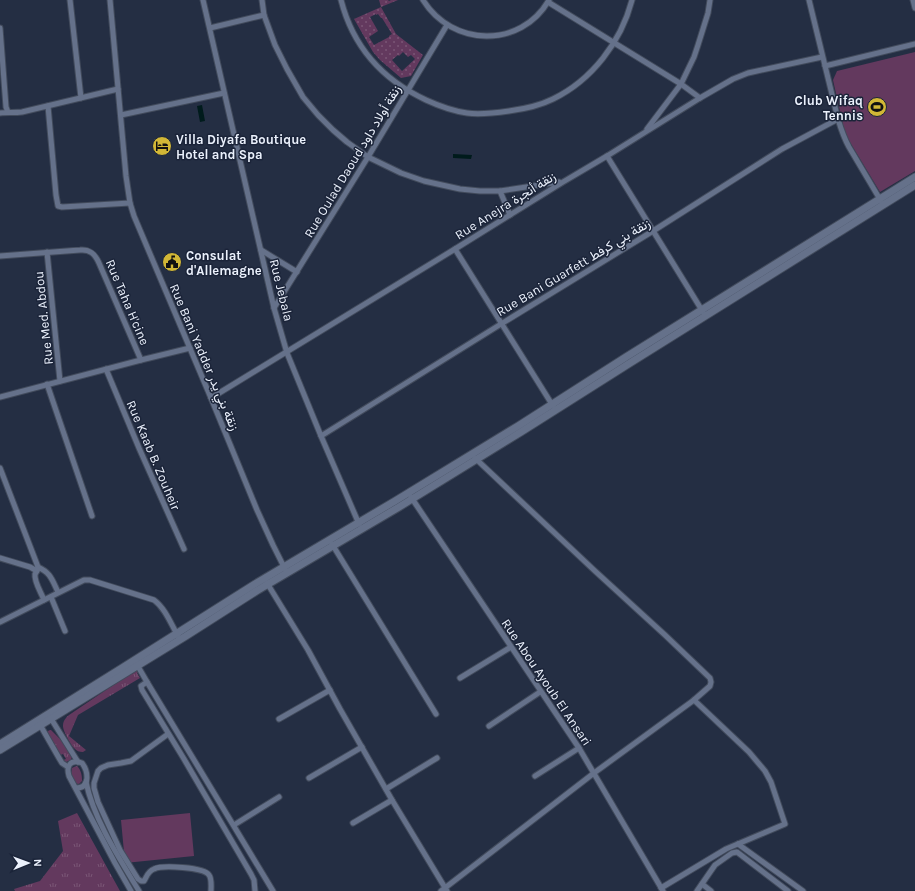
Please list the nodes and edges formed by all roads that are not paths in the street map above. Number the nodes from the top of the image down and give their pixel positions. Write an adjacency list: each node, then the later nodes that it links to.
1 (70, 0): 25 (street)
2 (110, 0): 22 (street, Rue Bani Yadder زنقة بني يدر)
3 (203, 0): 16 (street, Rue Jebala)
4 (262, 0): 13 (street)
5 (341, 0): 23 (street)
6 (423, 0): 14 (street)
7 (632, 0): 17 (street)
8 (710, 0): 21 (street)
9 (809, 0): 19 (street)
10 (913, 0): 12 (street)
11 (549, 1): 14 (street); 17 (street)
12 (915, 8)
13 (264, 15): 16 (street); 34 (street)
14 (447, 25): 23 (street, Rue Oulad Daoud زنقة أولاد داود)
15 (0, 28): 28 (street)
16 (210, 28): 24 (street, Rue Jebala)
17 (614, 43): 21 (street); 23 (street)
18 (915, 44): 20 (street)
19 (822, 56): 20 (street); 26 (street, Rue Anejra زنقة أنجرة)
20 (825, 66): 31 (street)
21 (681, 84): 26 (street); 32 (street)
22 (118, 89): 25 (street); 30 (street, Rue Bani Yadder زنقة بني يدر)
23 (407, 90): 34 (street, Rue Oulad Daoud زنقة أولاد داود)
24 (224, 93): 30 (street); 44 (street, Rue Jebala)
25 (81, 98): 27 (street)
26 (700, 98): 32 (street, Rue Anejra زنقة أنجرة)
27 (48, 106): 28 (street); 40 (street)
28 (8, 112): 29 (street)
29 (0, 113)
30 (121, 115): 40 (street, Rue Bani Yadder زنقة بني يدر)
31 (838, 119): 39 (street); 42 (street, Rue Bani Guarfett زنقة بني كرفط)
32 (644, 132): 33 (street, Rue Anejra زنقة أنجرة)
33 (607, 156): 36 (street, Rue Anejra زنقة أنجرة); 42 (street)
34 (368, 157): 38 (street); 47 (street, Rue Oulad Daoud زنقة أولاد داود)
35 (915, 177): 39 (street)
36 (563, 182): 38 (street); 41 (street, Rue Anejra زنقة أنجرة)
37 (915, 185): 39 (street)
38 (500, 191): 41 (street)
39 (882, 202): 49 (street)
40 (130, 203): 51 (street, Rue Bani Yadder زنقة بني يدر)
41 (510, 215): 43 (street, Rue Anejra زنقة أنجرة)
42 (653, 231): 49 (street); 50 (street, Rue Bani Guarfett زنقة بني كرفط)
43 (455, 249): 50 (street); 52 (street, Rue Anejra زنقة أنجرة)
44 (261, 250): 47 (street); 48 (street, Rue Jebala)
45 (47, 252): 46 (street, Rue Taha H'cine); 53 (street, Rue Taha H'cine); 55 (street, Rue Med. Abdou)
46 (0, 256)
47 (297, 272): 48 (street, Rue Oulad Daoud زنقة أولاد داود)
48 (274, 308): 52 (street, Rue Jebala)
49 (704, 313): 59 (street)
50 (501, 324): 59 (street); 60 (street, Rue Bani Guarfett زنقة بني كرفط)
51 (190, 348): 53 (street, Rue Med. Abdou); 58 (street, Rue Bani Yadder زنقة بني يدر)
52 (287, 352): 58 (street, Rue Anejra زنقة أنجرة); 60 (street, Rue Jebala)
53 (141, 360): 54 (street, Rue Med. Abdou)
54 (106, 369): 55 (street, Rue Med. Abdou); 67 (street, Rue Kaab B. Zouheir)
55 (60, 381): 56 (street, Rue Med. Abdou)
56 (47, 384): 57 (street, Rue Med. Abdou); 64 (street)
57 (0, 397)
58 (211, 398): 70 (street, Rue Bani Yadder زنقة بني يدر)
59 (554, 408): 61 (street)
60 (321, 436): 65 (street, Rue Jebala)
61 (474, 457): 63 (street); 84 (street)
62 (0, 468): 69 (street)
63 (410, 496): 65 (street); 78 (street, Rue Abou Ayoub El Ansari)
64 (92, 516)
65 (360, 526): 66 (street)
66 (332, 543): 70 (street); 85 (street)
67 (184, 549)
68 (0, 558): 69 (street)
69 (38, 569): 72 (street); 74 (street)
70 (286, 570): 71 (street)
71 (266, 582): 77 (street); 82 (street)
72 (58, 592): 73 (street); 77 (street)
73 (51, 597): 74 (street); 76 (street)
74 (44, 600): 75 (street)
75 (0, 622)
76 (65, 631)
77 (178, 637): 79 (street)
78 (511, 647): 80 (street); 83 (street, Rue Abou Ayoub El Ansari)
79 (136, 663): 81 (street); 86 (street)
80 (460, 678)
81 (147, 682): 90 (street); 107 (street)
82 (330, 690): 87 (street); 92 (street)
83 (540, 692): 89 (street); 93 (street, Rue Abou Ayoub El Ansari)
84 (694, 700): 98 (street); 108 (street)
85 (436, 714)
86 (50, 716): 88 (street); 96 (street)
87 (279, 719)
88 (39, 723): 91 (street); 94 (street); 97 (street)
89 (489, 726)
90 (168, 734): 114 (street); 115 (street)
91 (0, 744)
92 (362, 747): 100 (street); 103 (street)
93 (578, 748): 98 (street, Rue Abou Ayoub El Ansari); 99 (street)
94 (0, 750)
95 (437, 758): 103 (street)
96 (78, 762): 97 (street); 101 (street)
97 (68, 767): 102 (street)
98 (594, 773): 110 (street, Rue Abou Ayoub El Ansari); 111 (street)
99 (535, 776)
100 (309, 778)
101 (86, 782): 102 (street); 113 (street)
102 (76, 788): 112 (street)
103 (386, 790): 105 (street)
104 (279, 797): 107 (street)
105 (392, 800): 106 (street); 111 (street)
106 (353, 823)
107 (234, 825): 116 (street)
108 (738, 844): 110 (street); 120 (street)
109 (702, 884): 117 (street); 118 (street); 119 (street)
110 (662, 889)
111 (444, 890)
112 (131, 891)
113 (139, 891)
114 (211, 891)
115 (255, 891)
116 (273, 891)
117 (697, 891)
118 (711, 891)
119 (788, 891)
120 (803, 891)

